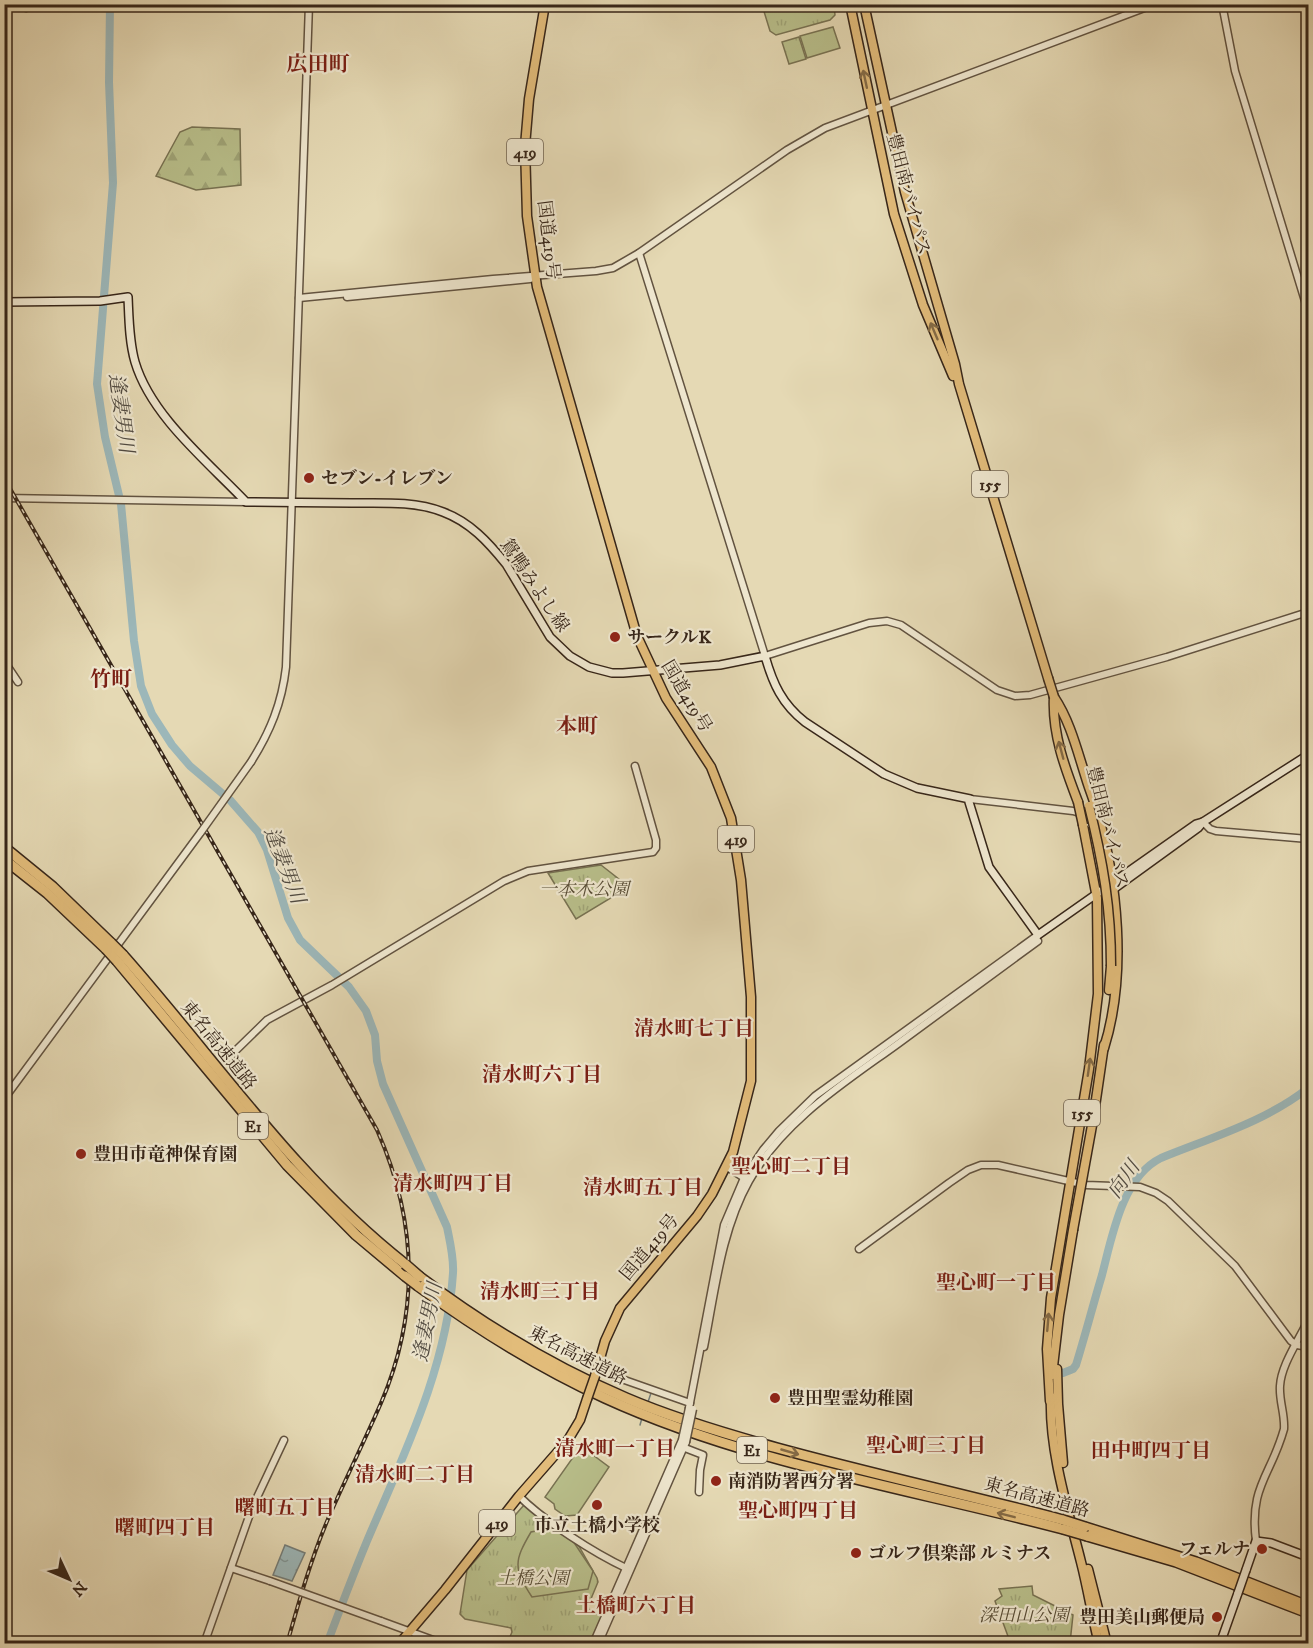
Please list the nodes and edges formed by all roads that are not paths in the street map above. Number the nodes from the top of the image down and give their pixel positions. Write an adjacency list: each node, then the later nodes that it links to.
1 (9, 4): 8 (street)
2 (309, 4): 13 (street)
3 (545, 4): 12 (highway, 国道419号 / 419)
4 (850, 4): 10 (highway, 豊田南バイパス / 155, one-way to 4)
5 (864, 4): 9 (highway, 豊田南バイパス / 155)
6 (1155, 4): 9 (street)
7 (1222, 4): 15 (street)
8 (26, 8)
9 (885, 105): 10 (street); 16 (highway, 豊田南バイパス / 155)
10 (872, 109): 11 (street); 16 (highway, 豊田南バイパス / 155, one-way to 10)
11 (639, 253): 12 (street); 21 (street)
12 (536, 276): 13 (street); 23 (highway, 国道419号 / 419)
13 (298, 300): 19 (street)
14 (4, 302): 18 (main road)
15 (1308, 311)
16 (958, 384): 25 (highway, 豊田南バイパス / 155, bridge)
17 (4, 498): 18 (street)
18 (246, 502): 19 (main road, 鴛鴨みよし線)
19 (291, 502): 23 (main road, 鴛鴨みよし線); 41 (street, bridge)
20 (1308, 612): 21 (street)
21 (765, 656): 23 (main road, 鴛鴨みよし線); 28 (main road)
22 (4, 661): 24 (street)
23 (651, 671): 42 (highway, 国道419号 / 419)
24 (18, 682)
25 (1054, 697): 34 (highway, 155); 35 (highway, 155, one-way to 25, bridge); 39 (highway, 豊田南バイパス / 155, bridge)
26 (1308, 754): 29 (main road)
27 (635, 766): 40 (street)
28 (970, 799): 31 (street); 36 (main road)
29 (1203, 822): 30 (street); 34 (main road)
30 (1308, 839)
31 (1094, 842)
32 (4, 847): 37 (highway, 東名高速道路 / E1)
33 (4, 858): 37 (highway, 東名高速道路 / E1)
34 (1112, 886): 35 (main road); 39 (highway, 155)
35 (1097, 896): 36 (main road); 44 (highway, 155, one-way to 35)
36 (1038, 938): 43 (street)
37 (109, 946): 38 (highway, 東名高速道路 / E1, bridge)
38 (120, 958): 46 (highway, 東名高速道路 / E1, bridge); 46 (highway, 東名高速道路 / E1, bridge)
39 (1104, 1048): 47 (highway, 豊田南バイパス / 155, bridge)
40 (226, 1060)
41 (4, 1099)
42 (727, 1167): 43 (street); 51 (highway, 国道419号 / 419)
43 (747, 1179): 53 (street)
44 (1071, 1183): 45 (street); 49 (street); 52 (highway, 155, one-way to 44)
45 (860, 1250)
46 (419, 1281): 58 (highway, 東名高速道路 / E1, bridge)
47 (1063, 1290): 52 (highway, 豊田南バイパス / 155); 63 (highway, 豊田南バイパス / 155)
48 (1308, 1320): 49 (street)
49 (1297, 1345): 50 (street); 59 (street)
50 (1308, 1347)
51 (596, 1373): 53 (street); 57 (highway, 国道419号 / 419, bridge)
52 (1050, 1401): 72 (highway, 豊田南バイパス / 155)
53 (690, 1407): 55 (street, bridge)
54 (284, 1440): 61 (street)
55 (685, 1443): 56 (street); 62 (street); 71 (street)
56 (699, 1492)
57 (519, 1496): 62 (street); 66 (highway, 国道419号 / 419)
58 (1086, 1532): 64 (highway, 東名高速道路 / E1); 65 (highway, 東名高速道路 / E1)
59 (1256, 1541): 60 (main road); 75 (main road, bridge)
60 (1308, 1557)
61 (231, 1568): 66 (street, bridge); 67 (street)
62 (626, 1568): 70 (street)
63 (1089, 1572): 73 (highway, 豊田南バイパス / 155); 74 (highway, 155)
64 (1308, 1604)
65 (1308, 1613)
66 (410, 1631): 68 (highway, 国道419号 / 419); 69 (street)
67 (204, 1644)
68 (399, 1644)
69 (444, 1644)
70 (593, 1644)
71 (598, 1644)
72 (1097, 1644)
73 (1107, 1644)
74 (1113, 1644)
75 (1220, 1644)

